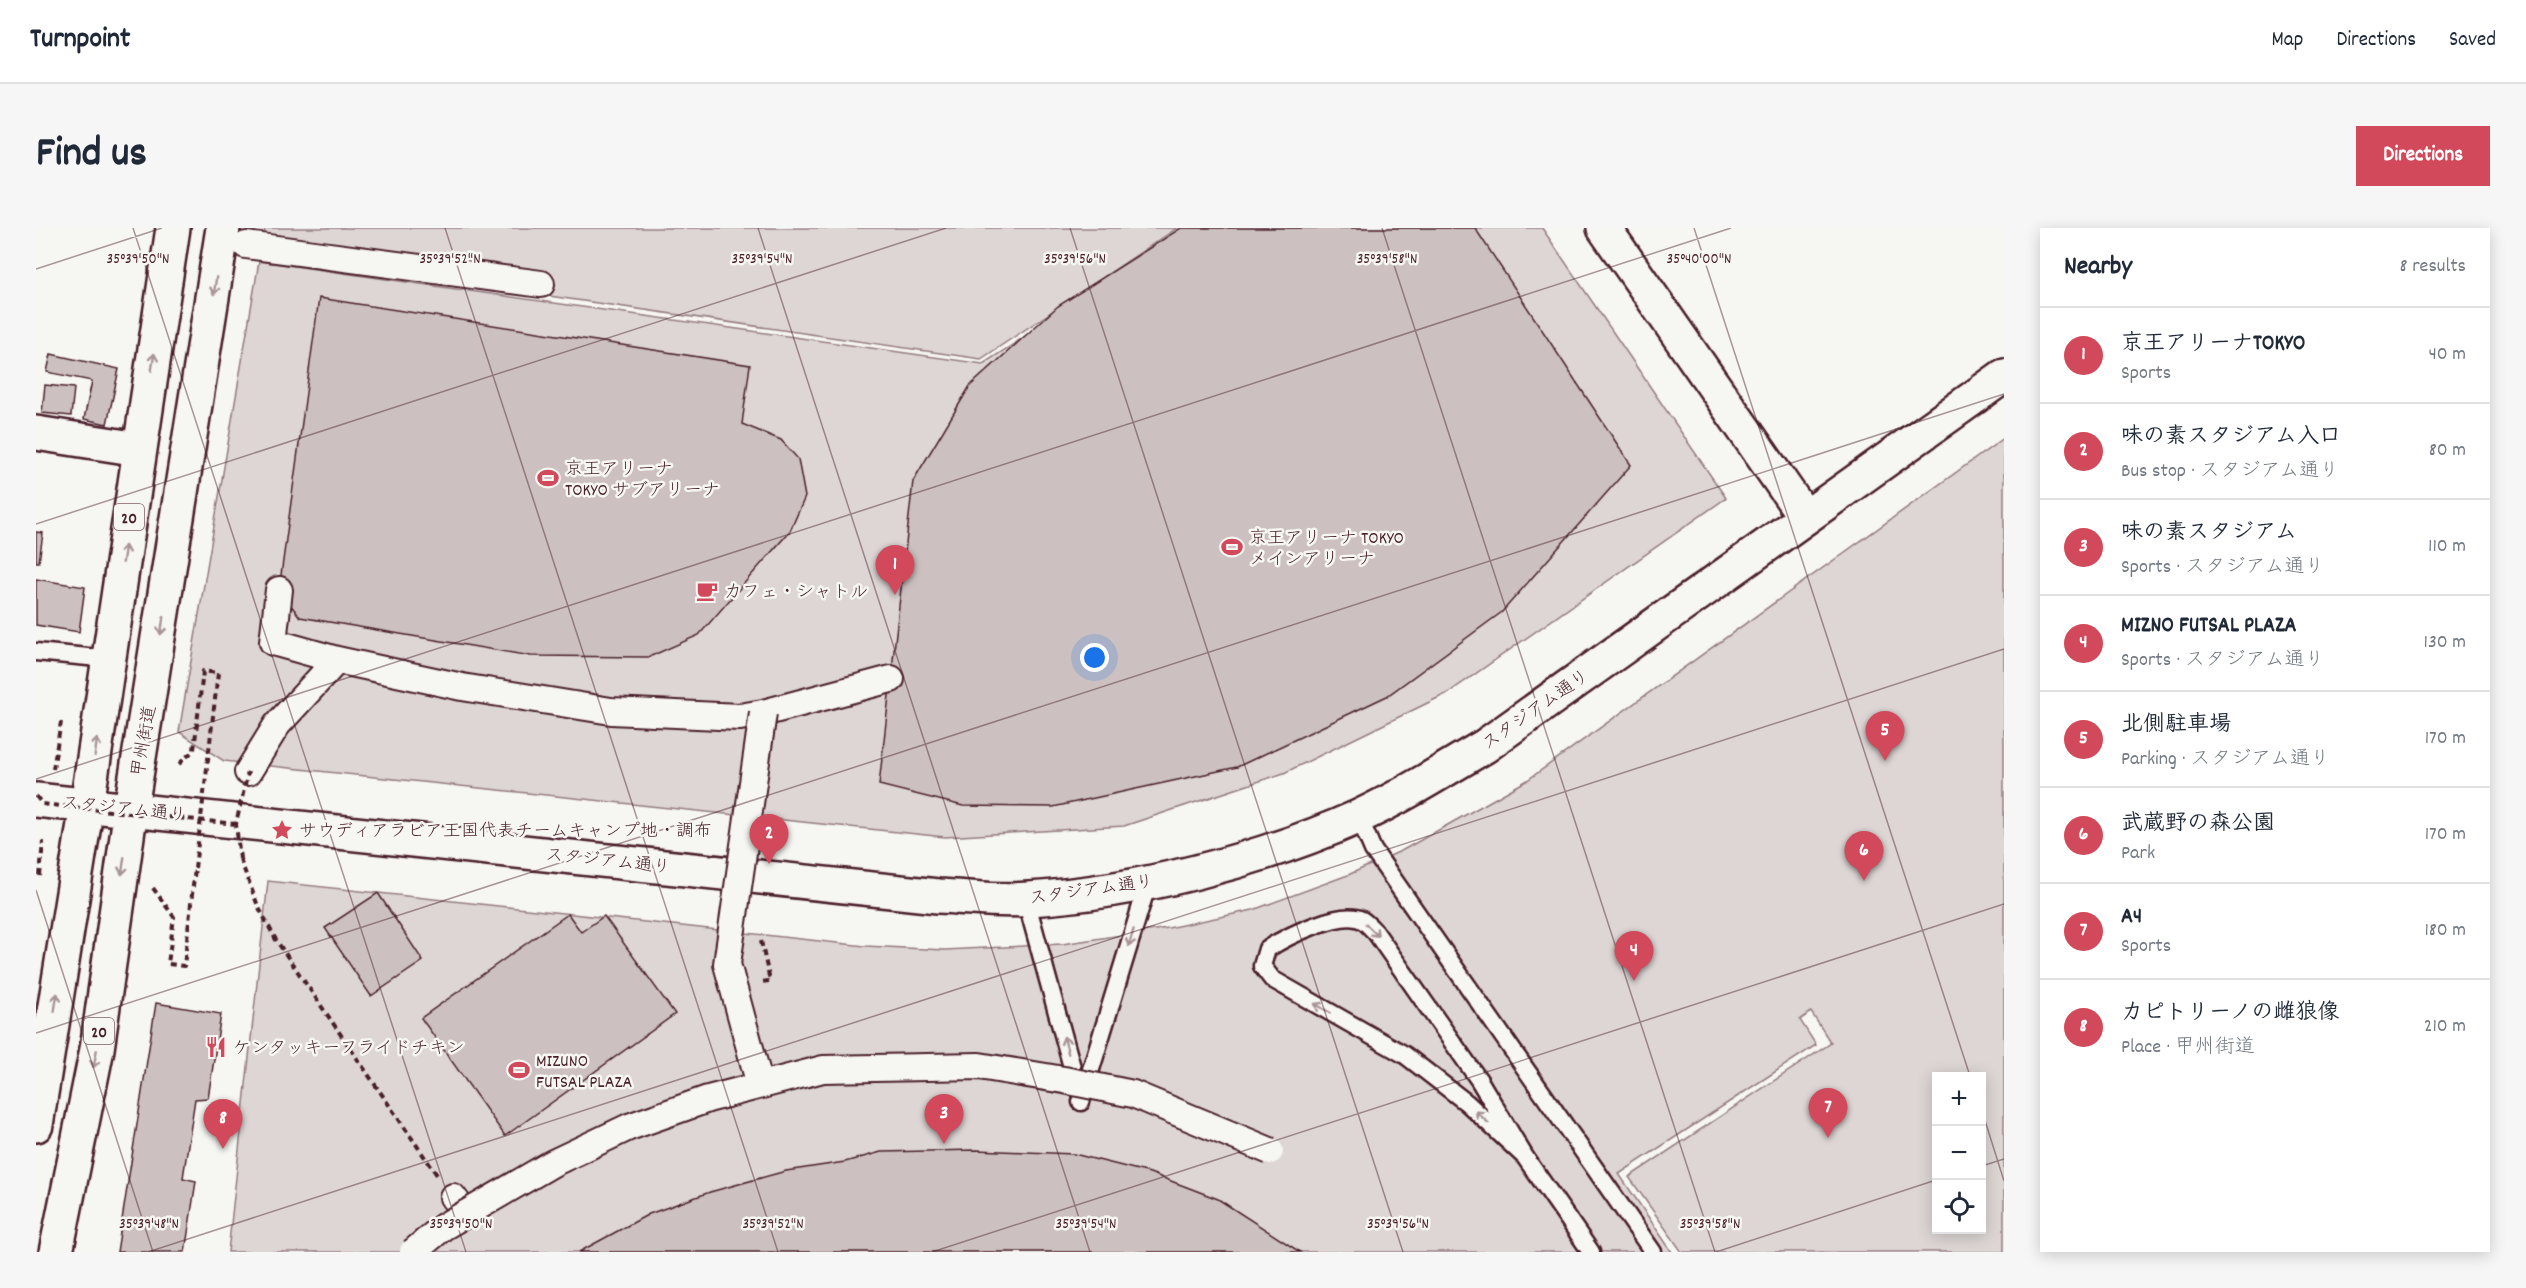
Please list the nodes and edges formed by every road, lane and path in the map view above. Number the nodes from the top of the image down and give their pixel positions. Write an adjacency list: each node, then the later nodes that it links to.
1 (173, 228): 7 (main road, 20, one-way to 1)
2 (1604, 228): 8 (main road)
3 (235, 237): 4 (street); 21 (main road, 甲州街道 / 20, one-way to 21)
4 (541, 284)
5 (2004, 376): 8 (main road, スタジアム通り)
6 (36, 433): 7 (main road)
7 (139, 449): 11 (main road, 20, one-way to 7)
8 (1805, 517): 22 (main road, スタジアム通り)
9 (279, 590): 12 (street)
10 (36, 652): 11 (lane)
11 (109, 659): 20 (main road, 20, one-way to 11)
12 (337, 660): 14 (street); 18 (street)
13 (891, 679): 14 (street)
14 (764, 713): 30 (street, bridge)
15 (61, 722): 17 (path)
16 (179, 764): 23 (path, bridge)
17 (53, 770)
18 (248, 772): 24 (path, bridge)
19 (36, 798): 20 (main road, スタジアム通り); 23 (path, bridge)
20 (87, 805): 21 (main road, スタジアム通り); 31 (main road, 20, one-way to 20)
21 (131, 808): 29 (main road, スタジアム通り); 35 (main road, 甲州街道 / 20, one-way to 35)
22 (1359, 817): 27 (main road, スタジアム通り); 38 (lane)
23 (201, 821): 24 (path, bridge); 28 (path, bridge)
24 (236, 824): 34 (path, bridge)
25 (43, 841): 26 (path)
26 (40, 876)
27 (1148, 883): 29 (main road, スタジアム通り); 29 (lane, one-way to 29)
28 (152, 887)
29 (1026, 900)
30 (759, 1085): 32 (street, bridge); 34 (street, bridge)
31 (36, 1125)
32 (1270, 1151)
33 (1525, 1157): 33 (lane, one-way to 33); 37 (lane)
34 (460, 1206): 36 (street, bridge)
35 (56, 1252)
36 (414, 1252)
37 (1591, 1252)
38 (1653, 1252)

